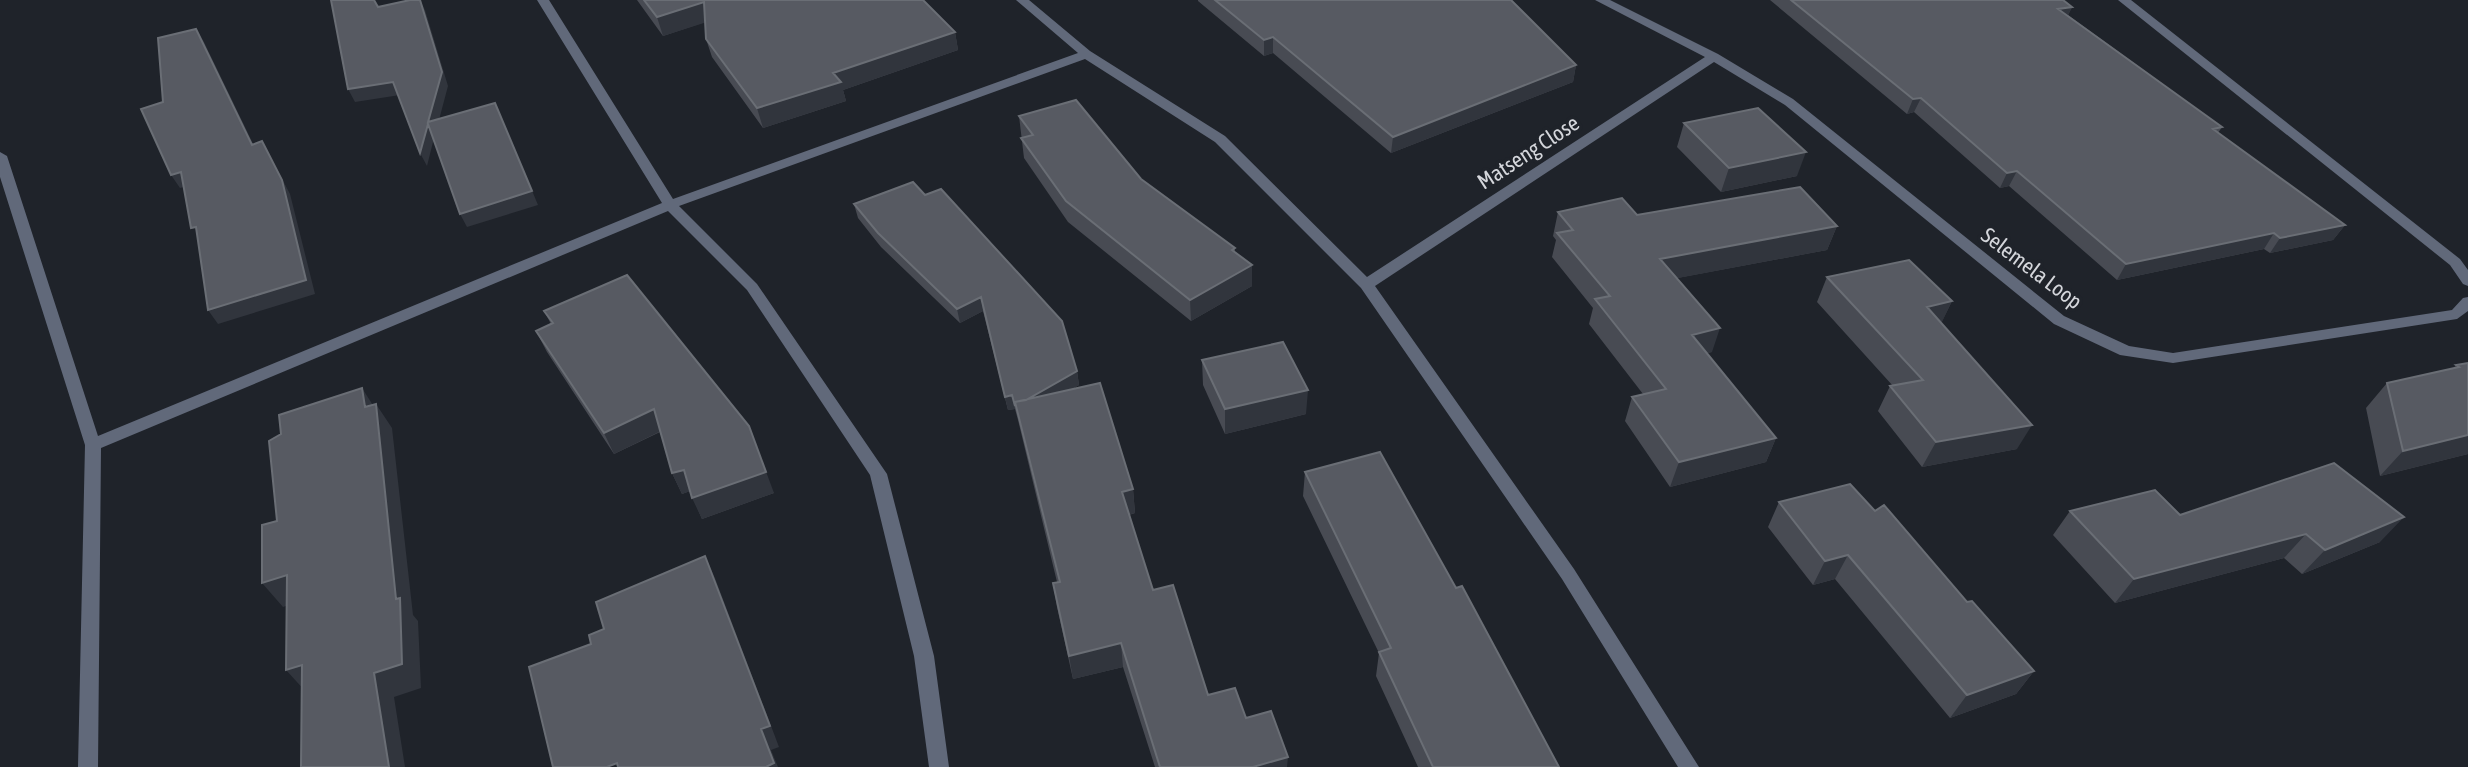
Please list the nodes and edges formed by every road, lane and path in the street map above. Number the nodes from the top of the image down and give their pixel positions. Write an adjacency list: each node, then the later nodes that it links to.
1 (543, 0): 8 (street)
2 (1022, 0): 5 (street)
3 (1601, 0): 6 (street, Selemela Loop)
4 (2124, 0): 9 (street)
5 (1086, 54): 8 (street); 10 (street)
6 (1714, 57): 10 (street, Matseng Close); 11 (street, Selemela Loop)
7 (0, 156): 12 (street)
8 (670, 205): 12 (street); 14 (street)
9 (2468, 281)
10 (1366, 285): 15 (street)
11 (2468, 302)
12 (93, 445): 13 (street)
13 (88, 767)
14 (939, 767)
15 (1689, 767)

